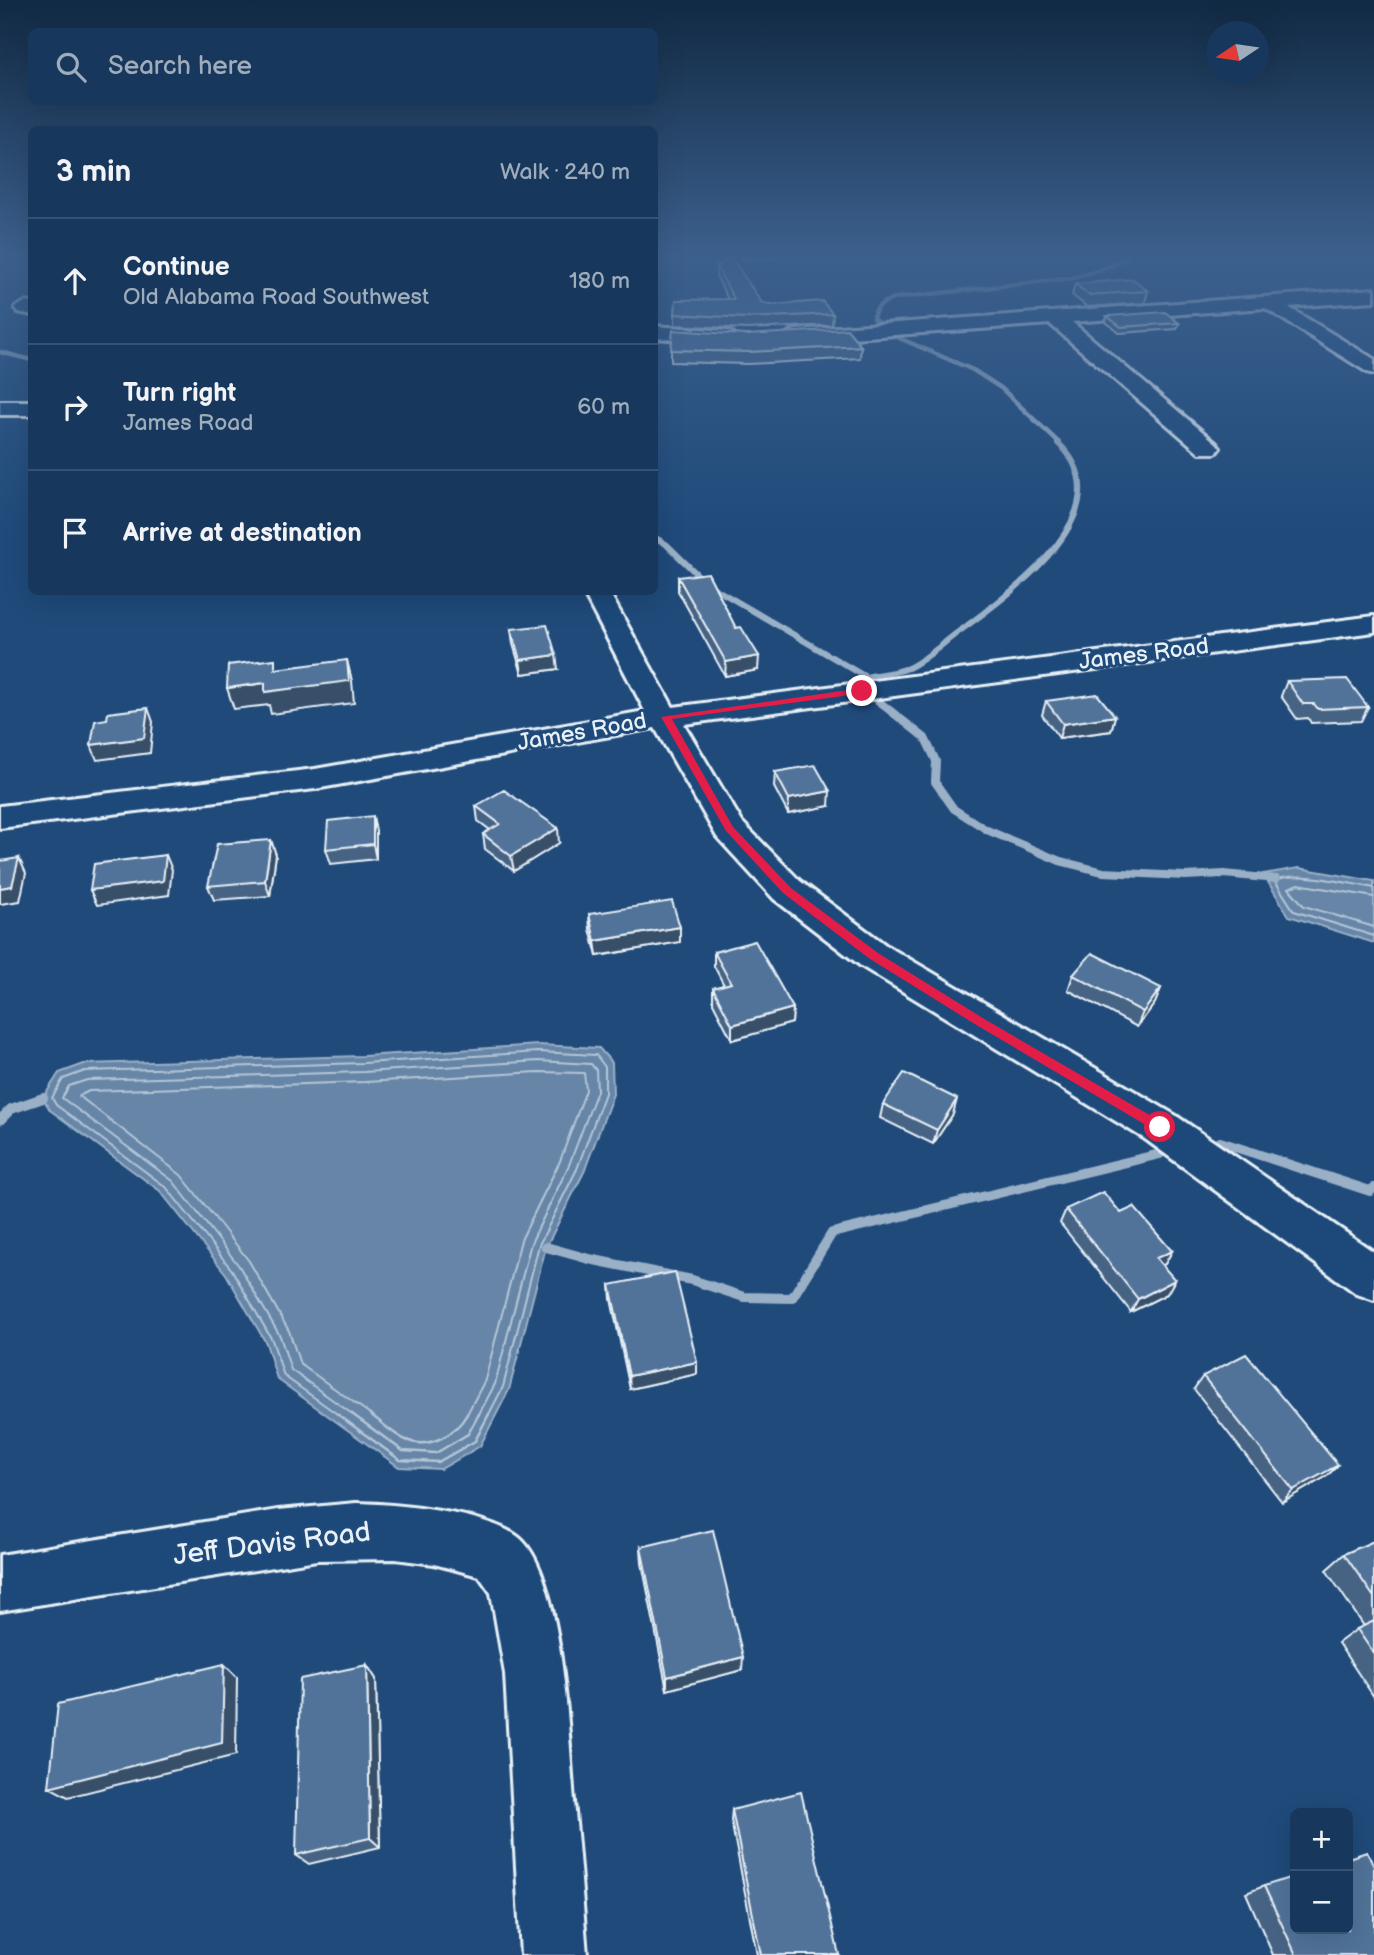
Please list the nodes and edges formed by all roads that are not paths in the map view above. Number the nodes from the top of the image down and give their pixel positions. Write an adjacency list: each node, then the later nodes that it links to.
1 (1092, 349): 6 (street)
2 (1344, 349): 3 (street)
3 (1374, 368)
4 (0, 408): 5 (street)
5 (28, 408)
6 (1208, 449)
7 (598, 595): 9 (street)
8 (1374, 624): 9 (street, James Road)
9 (666, 717): 10 (street, James Road); 11 (street)
10 (0, 817)
11 (1374, 1279)
12 (0, 1583): 13 (street, Jeff Davis Road)
13 (554, 1955)

